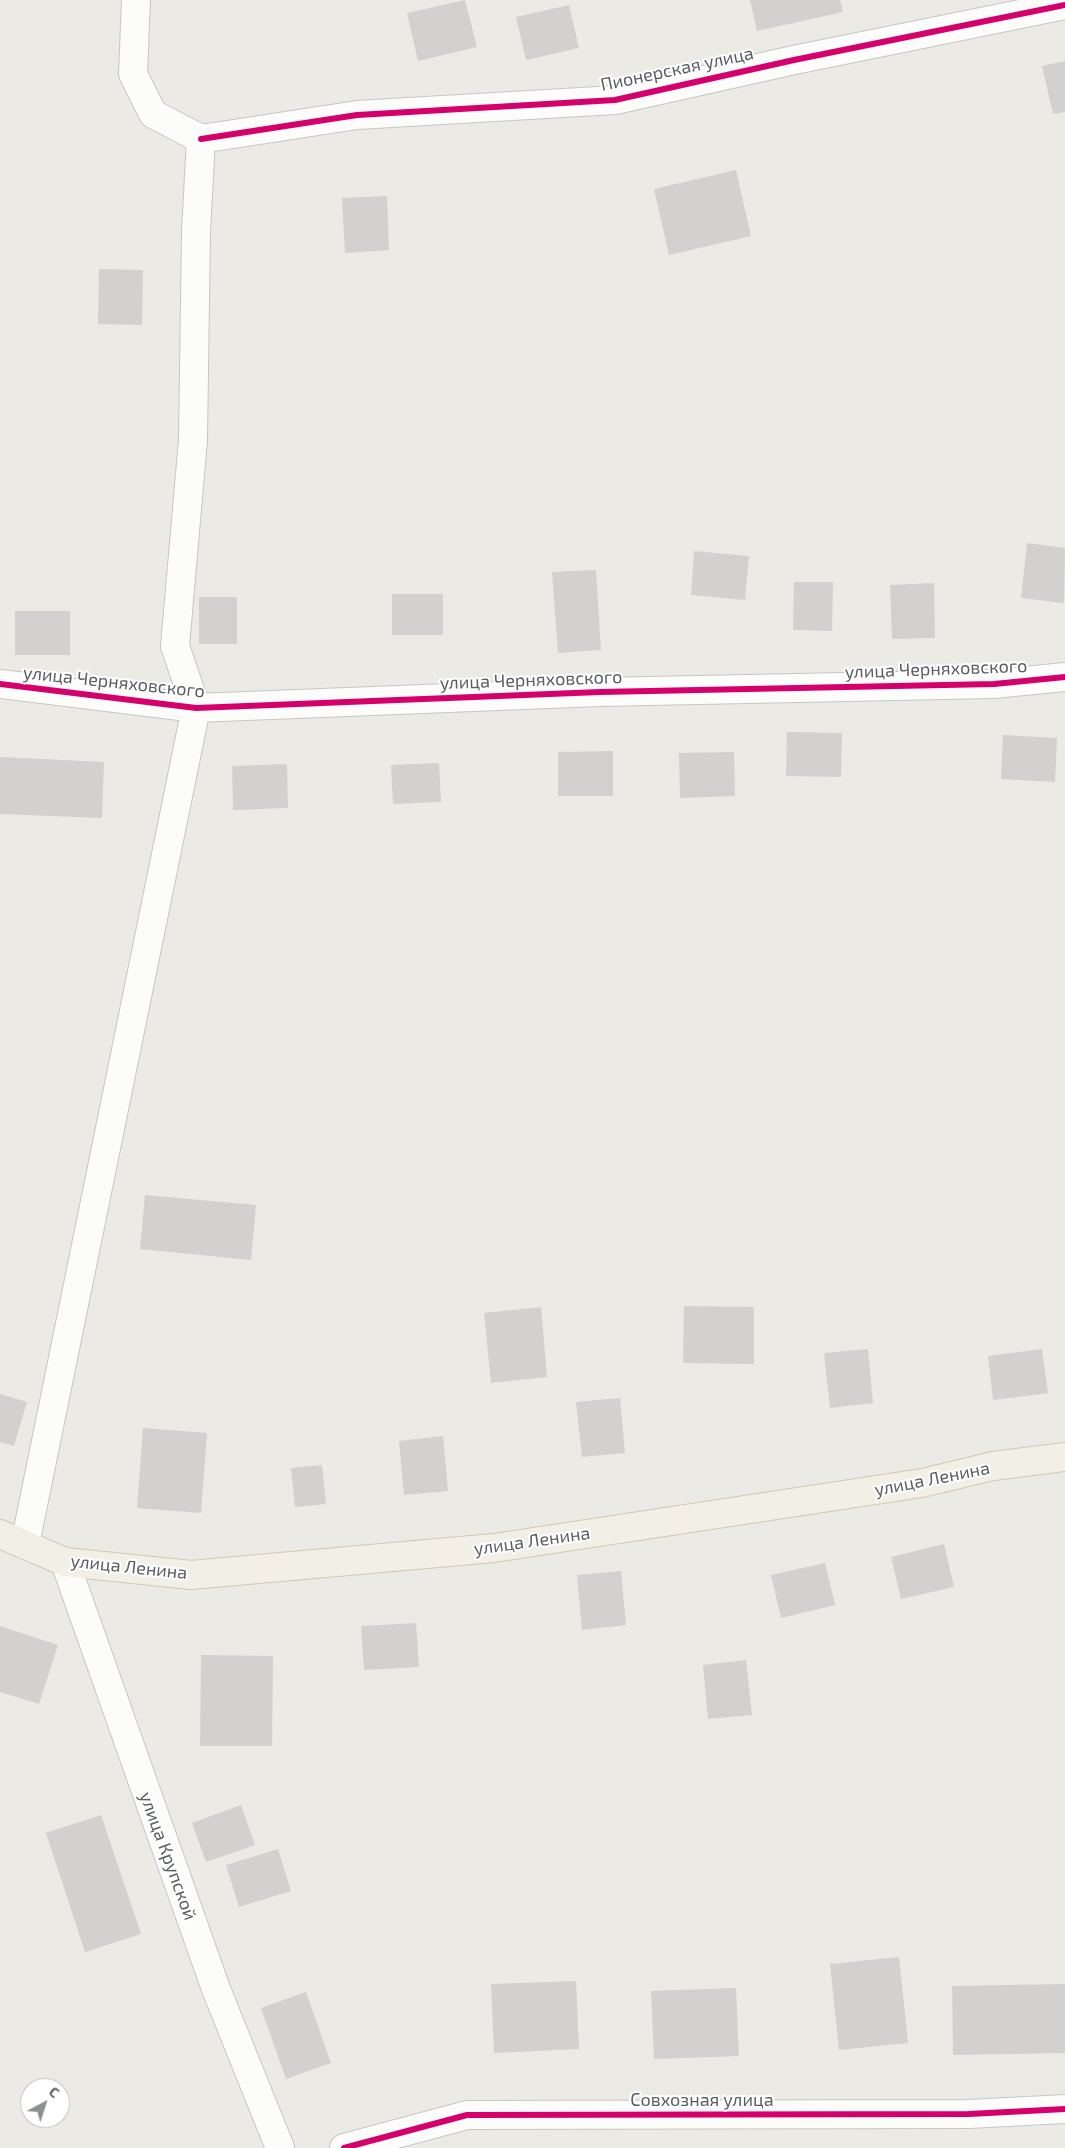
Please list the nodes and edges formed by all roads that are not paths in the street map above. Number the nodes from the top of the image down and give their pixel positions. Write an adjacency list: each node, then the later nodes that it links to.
1 (136, 0): 3 (street)
2 (1065, 5): 3 (street, Пионерская улица)
3 (201, 139): 6 (street)
4 (1065, 677): 6 (street, улица Черняховского)
5 (0, 684): 6 (street, улица Черняховского)
6 (196, 708): 9 (street)
7 (1065, 1456): 10 (main road, улица Ленина)
8 (0, 1534): 9 (main road, улица Ленина)
9 (25, 1544): 10 (main road, улица Ленина)
10 (65, 1562): 12 (street, улица Крупской)
11 (1065, 2109): 13 (street, Совхозная улица)
12 (280, 2148)
13 (344, 2148)

